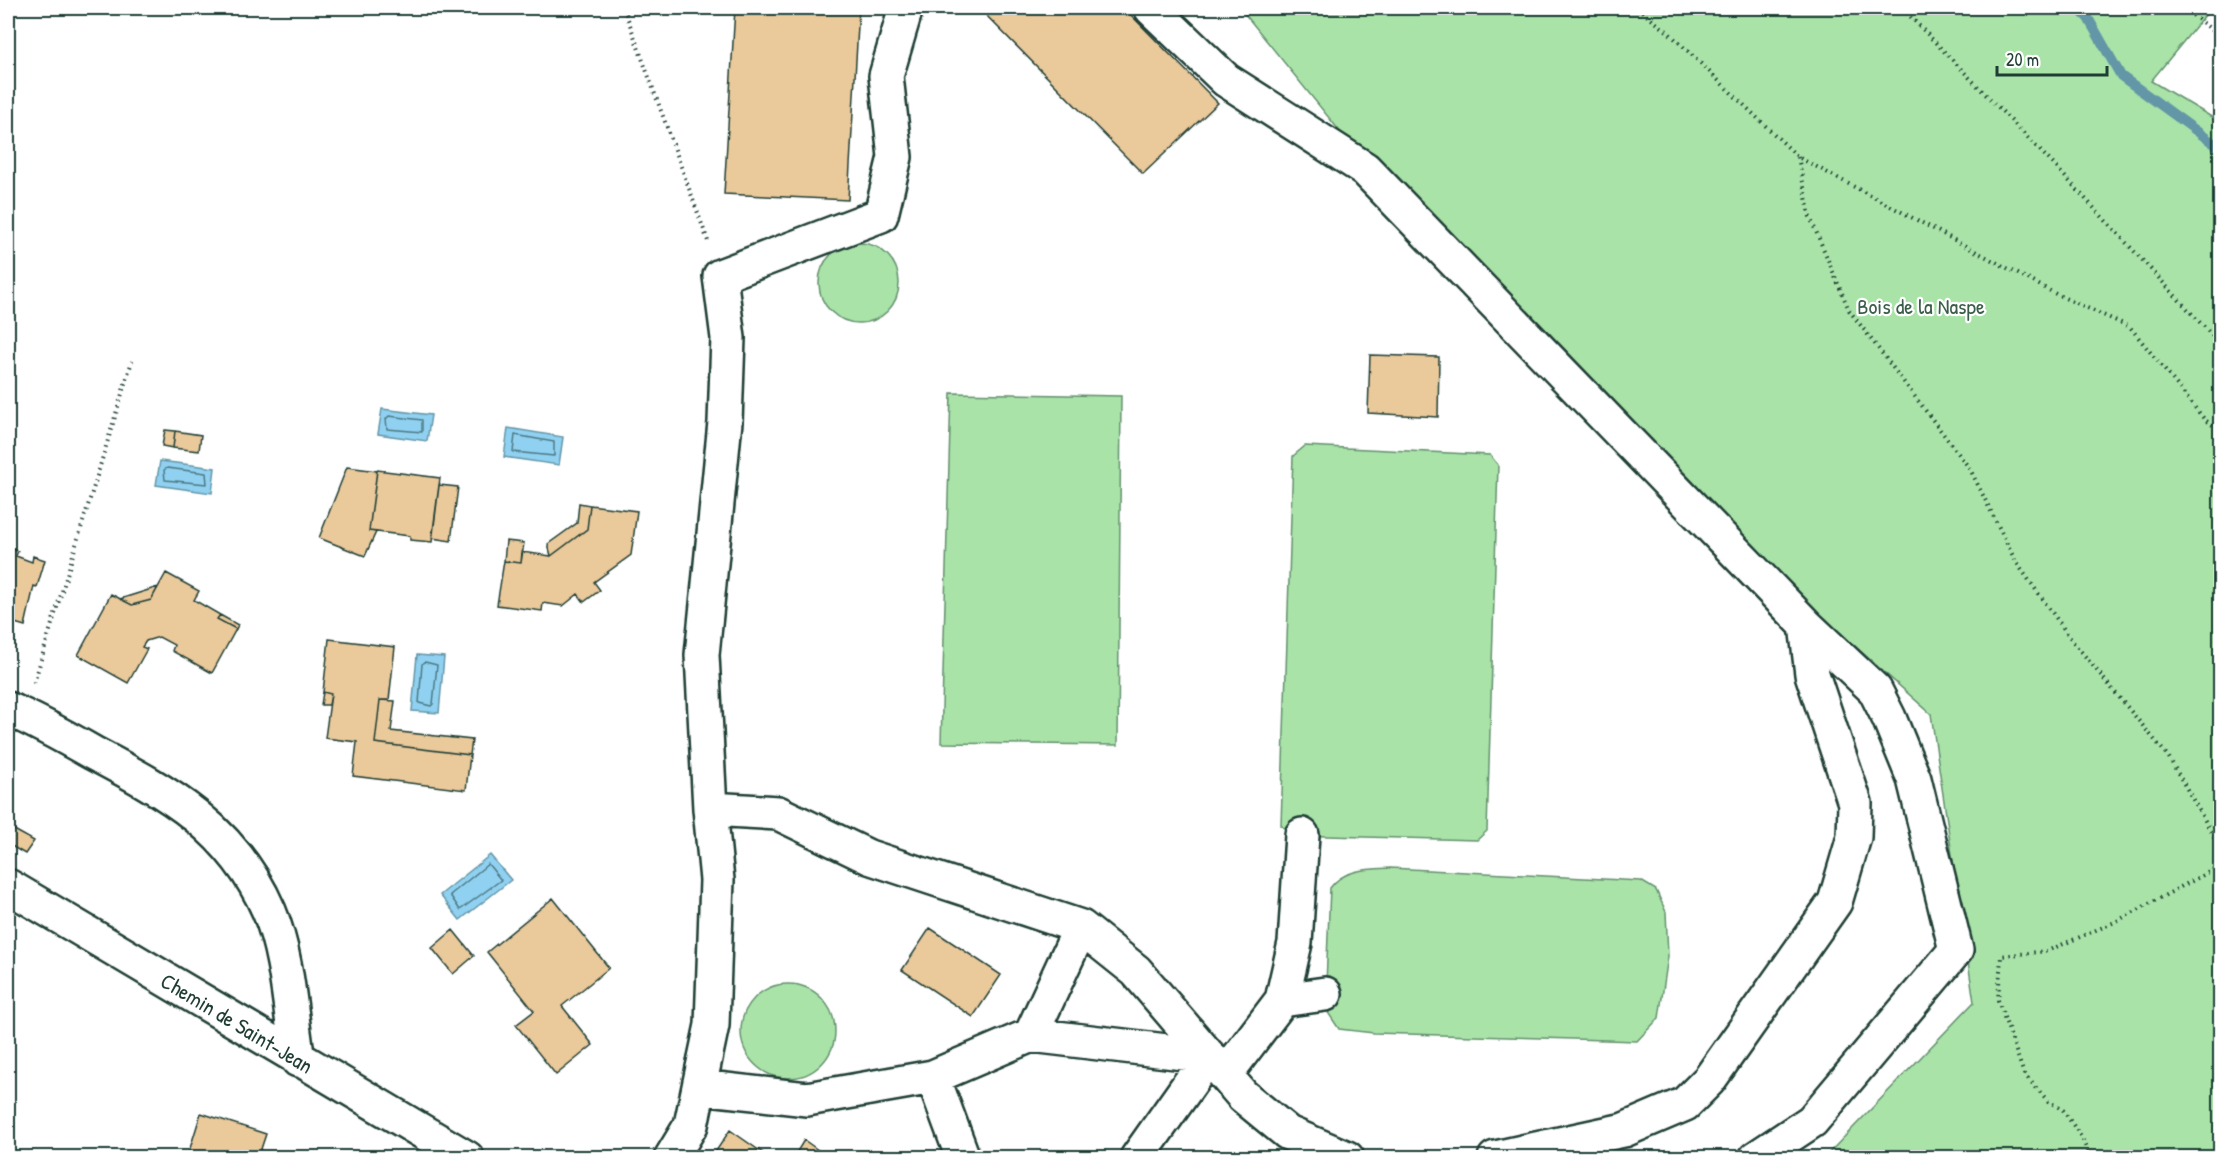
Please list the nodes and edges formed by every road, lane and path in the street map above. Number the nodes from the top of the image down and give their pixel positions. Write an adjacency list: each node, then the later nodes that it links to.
1 (624, 8): 9 (path)
2 (906, 8): 9 (street)
3 (1151, 8): 13 (street)
4 (1637, 8): 8 (path)
5 (1902, 8): 10 (path)
6 (2183, 8): 7 (path)
7 (2220, 36)
8 (1798, 157): 12 (path); 17 (path)
9 (720, 276): 15 (street)
10 (2220, 344)
11 (132, 361): 14 (path)
12 (2220, 430)
13 (1806, 625): 33 (street); 34 (street)
14 (16, 712): 24 (street)
15 (710, 809): 20 (street); 27 (street)
16 (1302, 835): 22 (street)
17 (2220, 847)
18 (2220, 866): 35 (path)
19 (8, 886): 24 (street, Chemin de Saint-Jean)
20 (1081, 927): 23 (street); 25 (street)
21 (1325, 994): 22 (street)
22 (1282, 1000): 25 (street)
23 (1031, 1035): 25 (street); 26 (street)
24 (298, 1060): 28 (street, Chemin de Saint-Jean)
25 (1217, 1065): 31 (street); 32 (street)
26 (933, 1077): 27 (street); 30 (street)
27 (699, 1087): 29 (street)
28 (467, 1158)
29 (670, 1158)
30 (963, 1158)
31 (1137, 1158)
32 (1347, 1158)
33 (1495, 1158)
34 (1756, 1158)
35 (2090, 1158)

